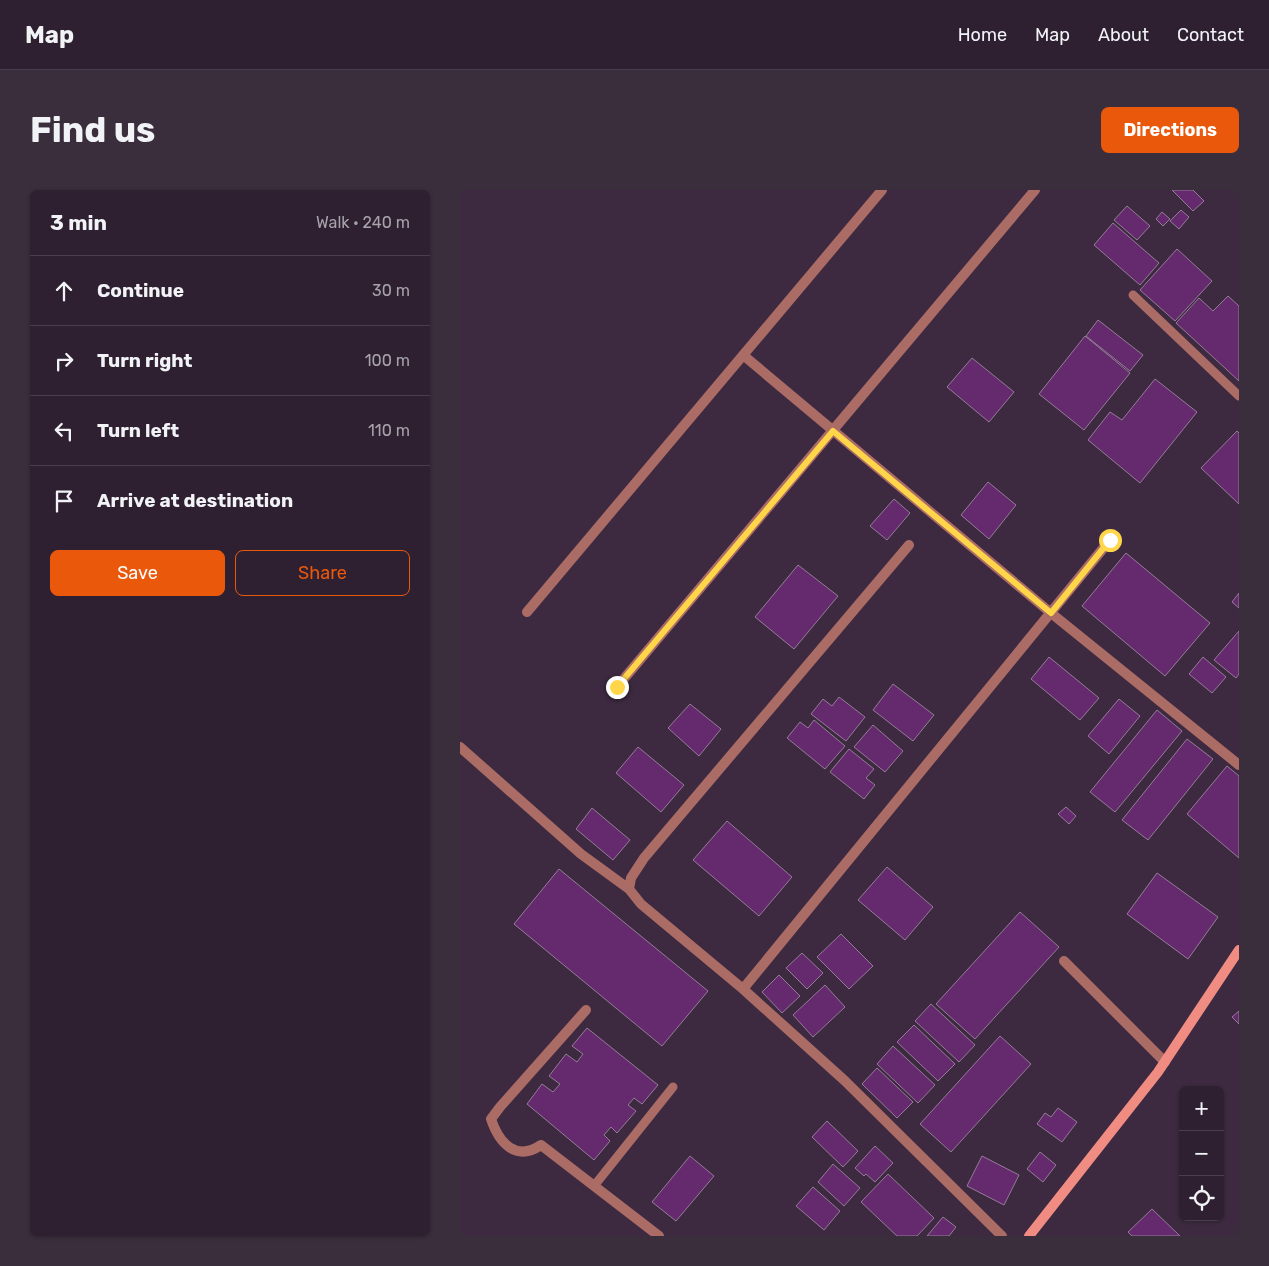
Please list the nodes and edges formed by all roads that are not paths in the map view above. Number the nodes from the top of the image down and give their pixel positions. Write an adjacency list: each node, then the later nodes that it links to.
1 (882, 190): 4 (street)
2 (1035, 190): 6 (street)
3 (1133, 295): 5 (lane)
4 (743, 355): 6 (street); 9 (street)
5 (1239, 396)
6 (833, 431): 10 (street); 11 (street)
7 (1110, 540): 10 (street)
8 (909, 545): 14 (street)
9 (527, 612)
10 (1051, 613): 13 (street); 17 (street)
11 (617, 687)
12 (460, 747): 14 (street)
13 (1239, 765)
14 (630, 889): 17 (street)
15 (1239, 950): 19 (main road)
16 (1064, 961): 19 (street)
17 (743, 989): 24 (street)
18 (586, 1010): 21 (street)
19 (1165, 1062): 22 (main road)
20 (673, 1087): 21 (lane)
21 (594, 1186): 23 (street)
22 (1032, 1235)
23 (659, 1236)
24 (1002, 1236)

